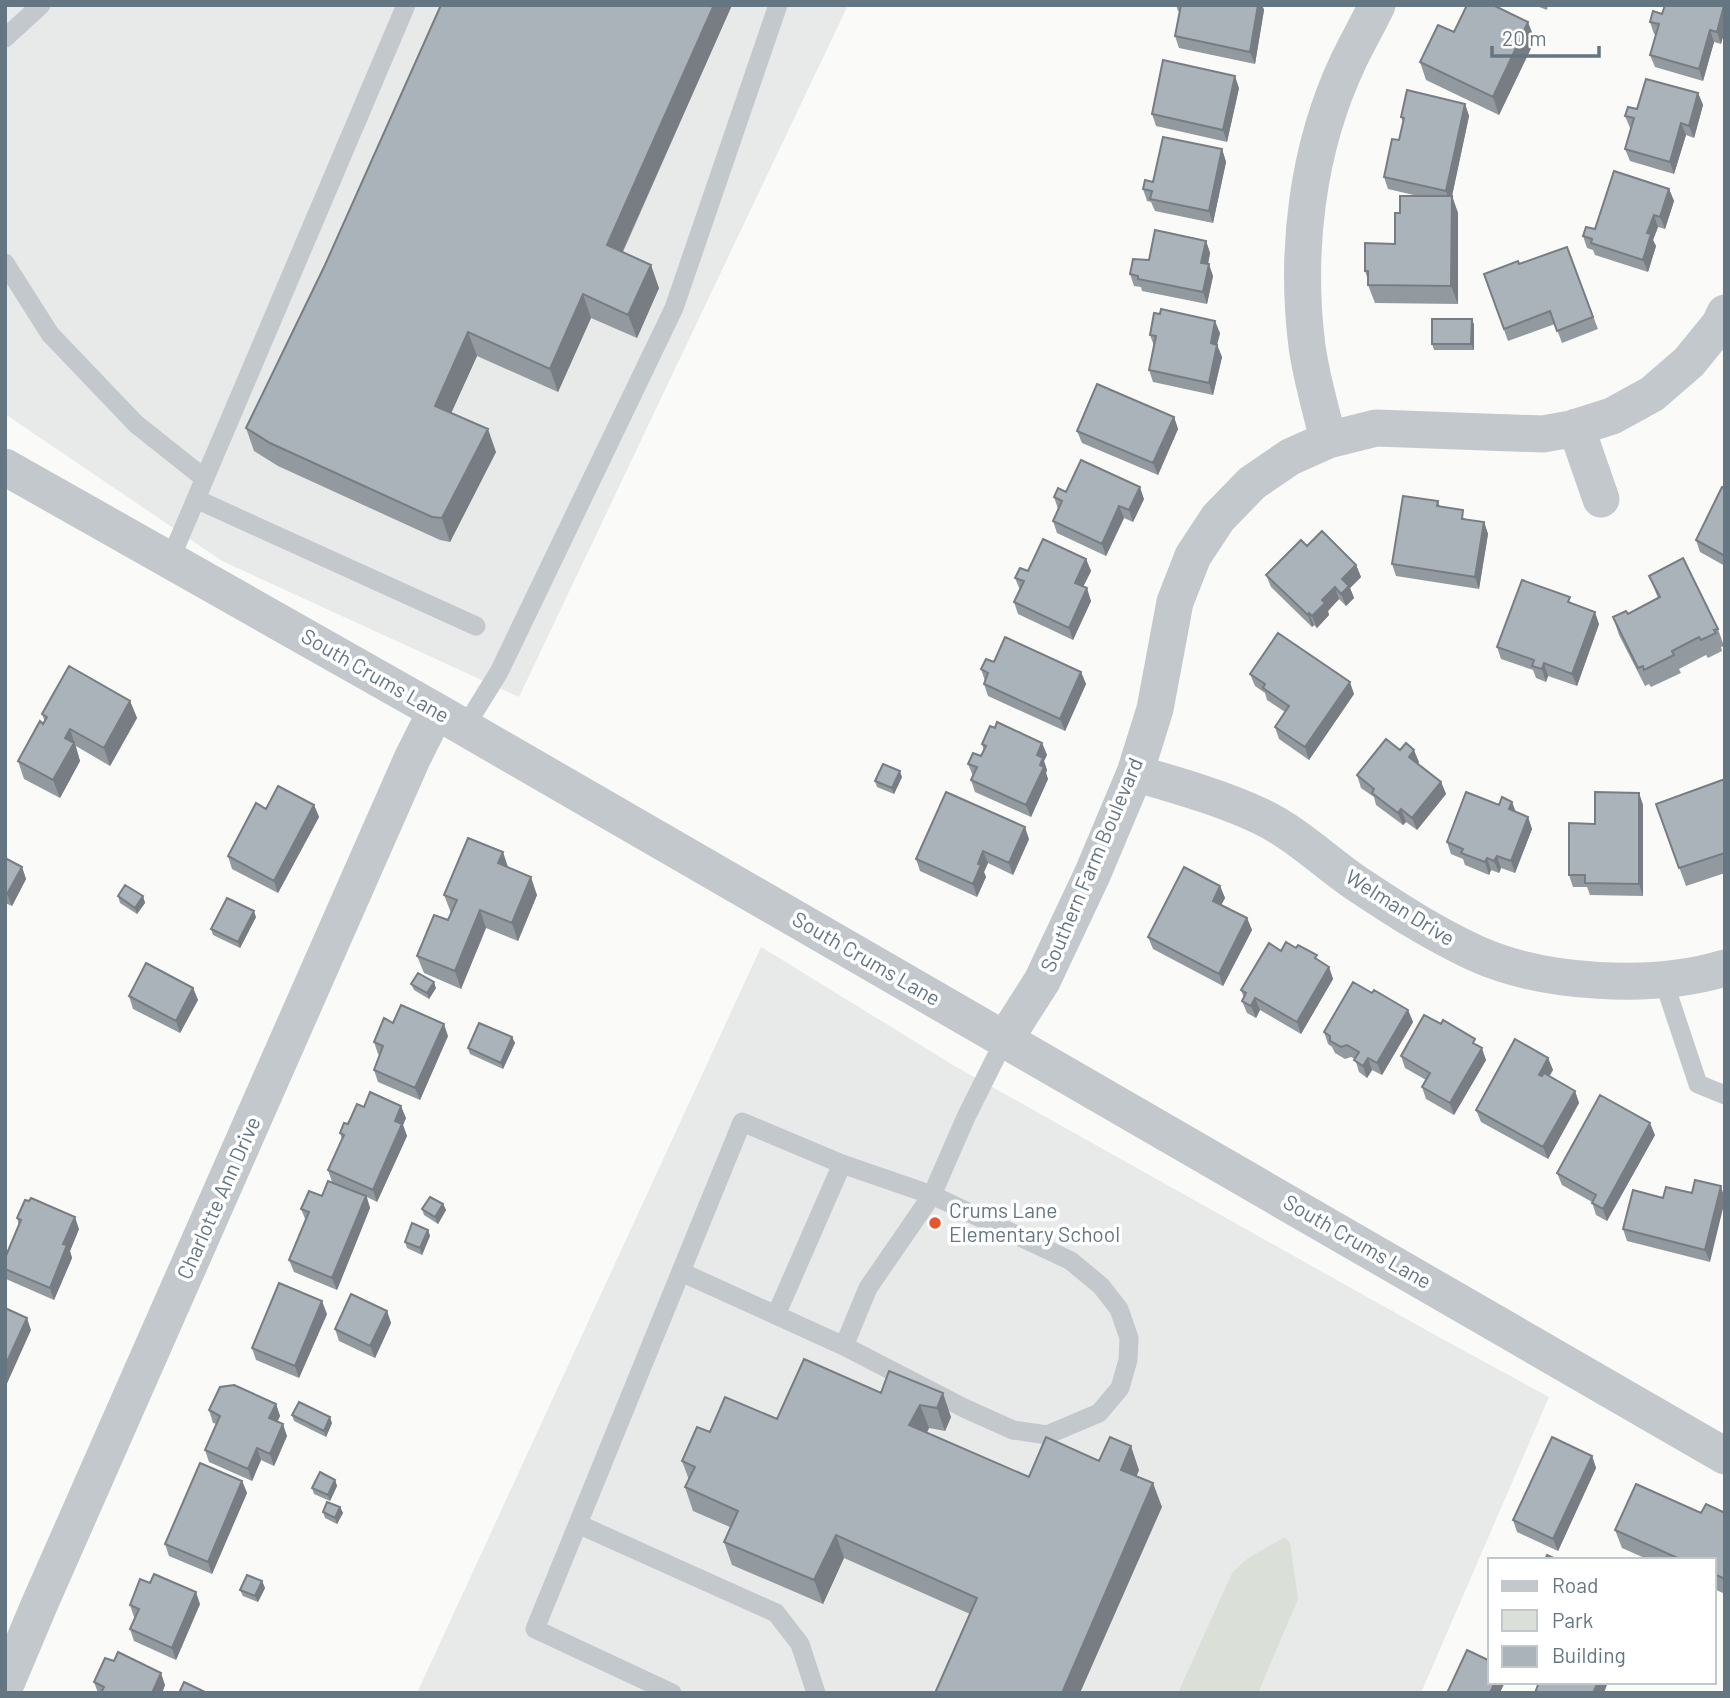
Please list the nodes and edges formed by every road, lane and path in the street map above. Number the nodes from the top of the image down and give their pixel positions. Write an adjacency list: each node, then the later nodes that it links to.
1 (406, 5): 11 (lane)
2 (778, 5): 16 (lane)
3 (1377, 5): 9 (street)
4 (31, 9): 5 (lane)
5 (5, 38)
6 (5, 263): 11 (lane)
7 (1725, 313): 8 (street, Southern Farm Boulevard)
8 (1576, 427): 9 (street, Southern Farm Boulevard); 13 (street)
9 (1328, 440): 17 (street, Southern Farm Boulevard)
10 (5, 467): 14 (street, South Crums Lane)
11 (204, 478): 12 (lane)
12 (196, 499): 14 (lane); 15 (lane)
13 (1601, 499)
14 (170, 560): 16 (street, South Crums Lane)
15 (476, 626)
16 (451, 719): 20 (street, South Crums Lane); 29 (street, Charlotte Ann Drive)
17 (1135, 773): 19 (street, Welman Drive); 20 (street, Southern Farm Boulevard)
18 (1725, 968): 19 (street, Welman Drive)
19 (1663, 979): 21 (lane)
20 (1005, 1039): 23 (lane); 27 (street, South Crums Lane)
21 (1725, 1095)
22 (842, 1164): 23 (lane); 24 (lane); 25 (lane)
23 (932, 1195): 26 (lane); 26 (lane)
24 (681, 1272): 25 (lane); 28 (lane)
25 (776, 1315): 26 (lane)
26 (844, 1346)
27 (1725, 1456)
28 (578, 1524): 30 (lane); 31 (lane)
29 (5, 1686)
30 (672, 1693)
31 (816, 1693)

